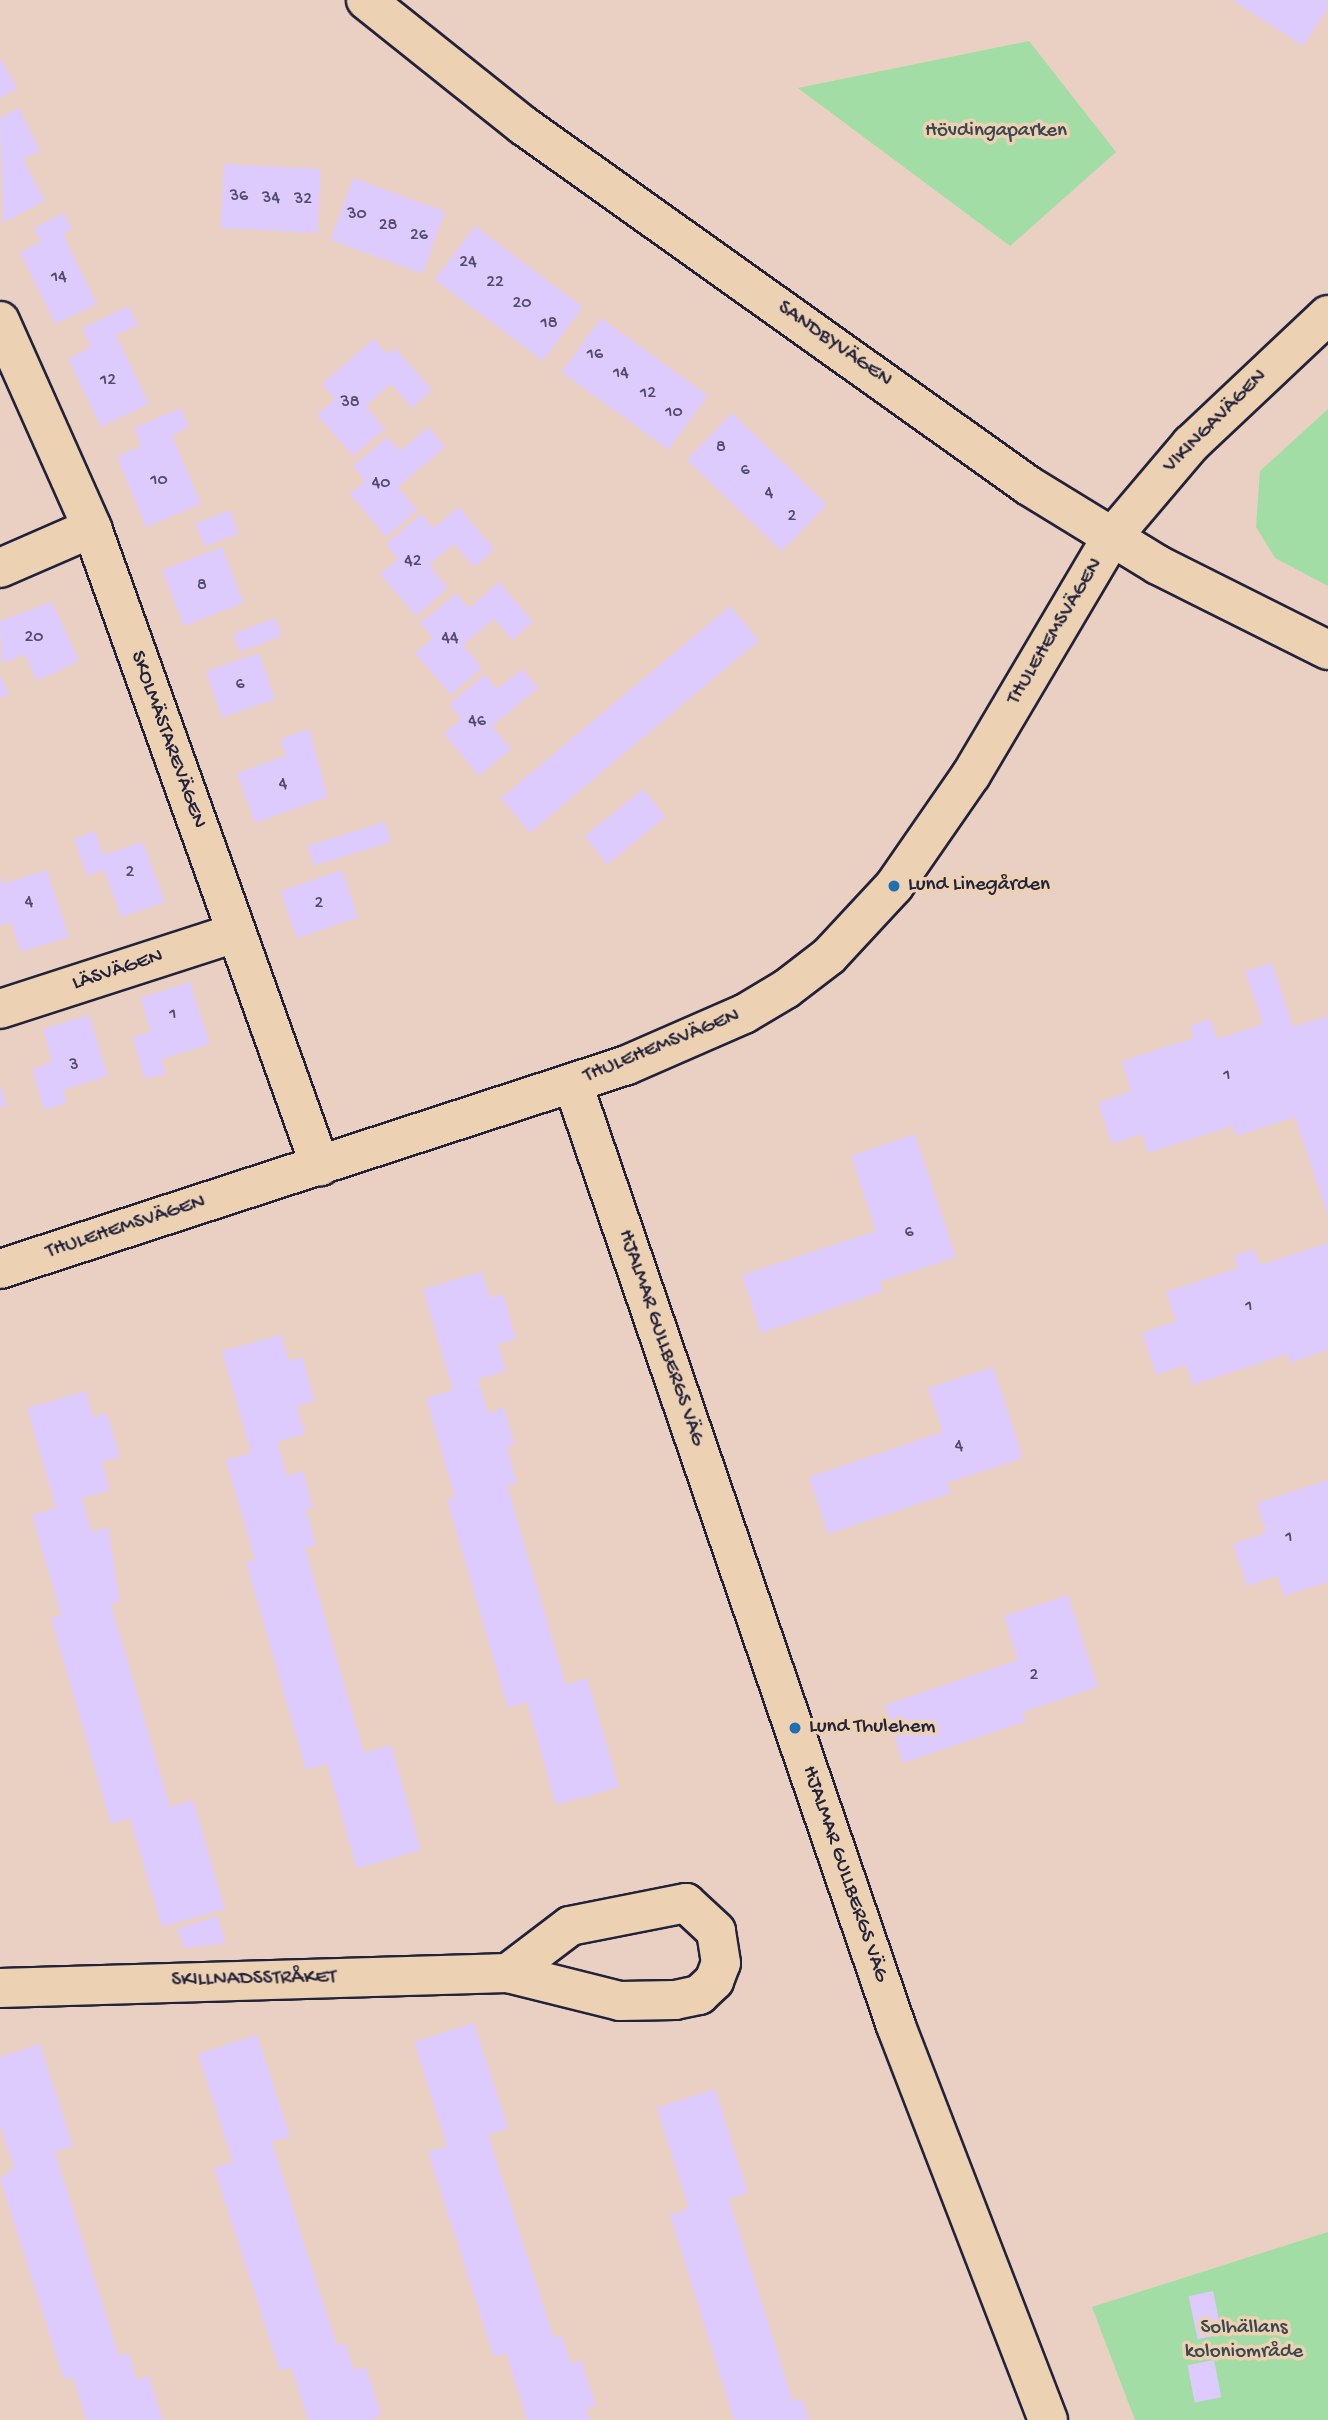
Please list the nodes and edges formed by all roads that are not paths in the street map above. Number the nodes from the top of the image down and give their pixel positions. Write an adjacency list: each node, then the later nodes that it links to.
1 (366, 0): 5 (street, SANDBYVÄGEN)
2 (1328, 315): 5 (street, VIKINGAVÄGEN)
3 (0, 321): 4 (street, SKOLMÄSTAREVÄGEN)
4 (92, 528): 6 (street); 8 (street, SKOLMÄSTAREVÄGEN)
5 (1112, 537): 7 (street, SANDBYVÄGEN); 10 (street, THULEHEMSVÄGEN)
6 (0, 568)
7 (1328, 650)
8 (236, 933): 9 (street, LÄSVÄGEN); 11 (street, SKOLMÄSTAREVÄGEN)
9 (0, 1009)
10 (573, 1084): 11 (street, THULEHEMSVÄGEN); 15 (street, HJALMAR GULLBERGS VÄG)
11 (320, 1166): 12 (street, THULEHEMSVÄGEN)
12 (0, 1269)
13 (508, 1973): 13 (street, SKILLNADSSTRÅKET); 14 (street, SKILLNADSSTRÅKET)
14 (0, 1988)
15 (1048, 2420)

